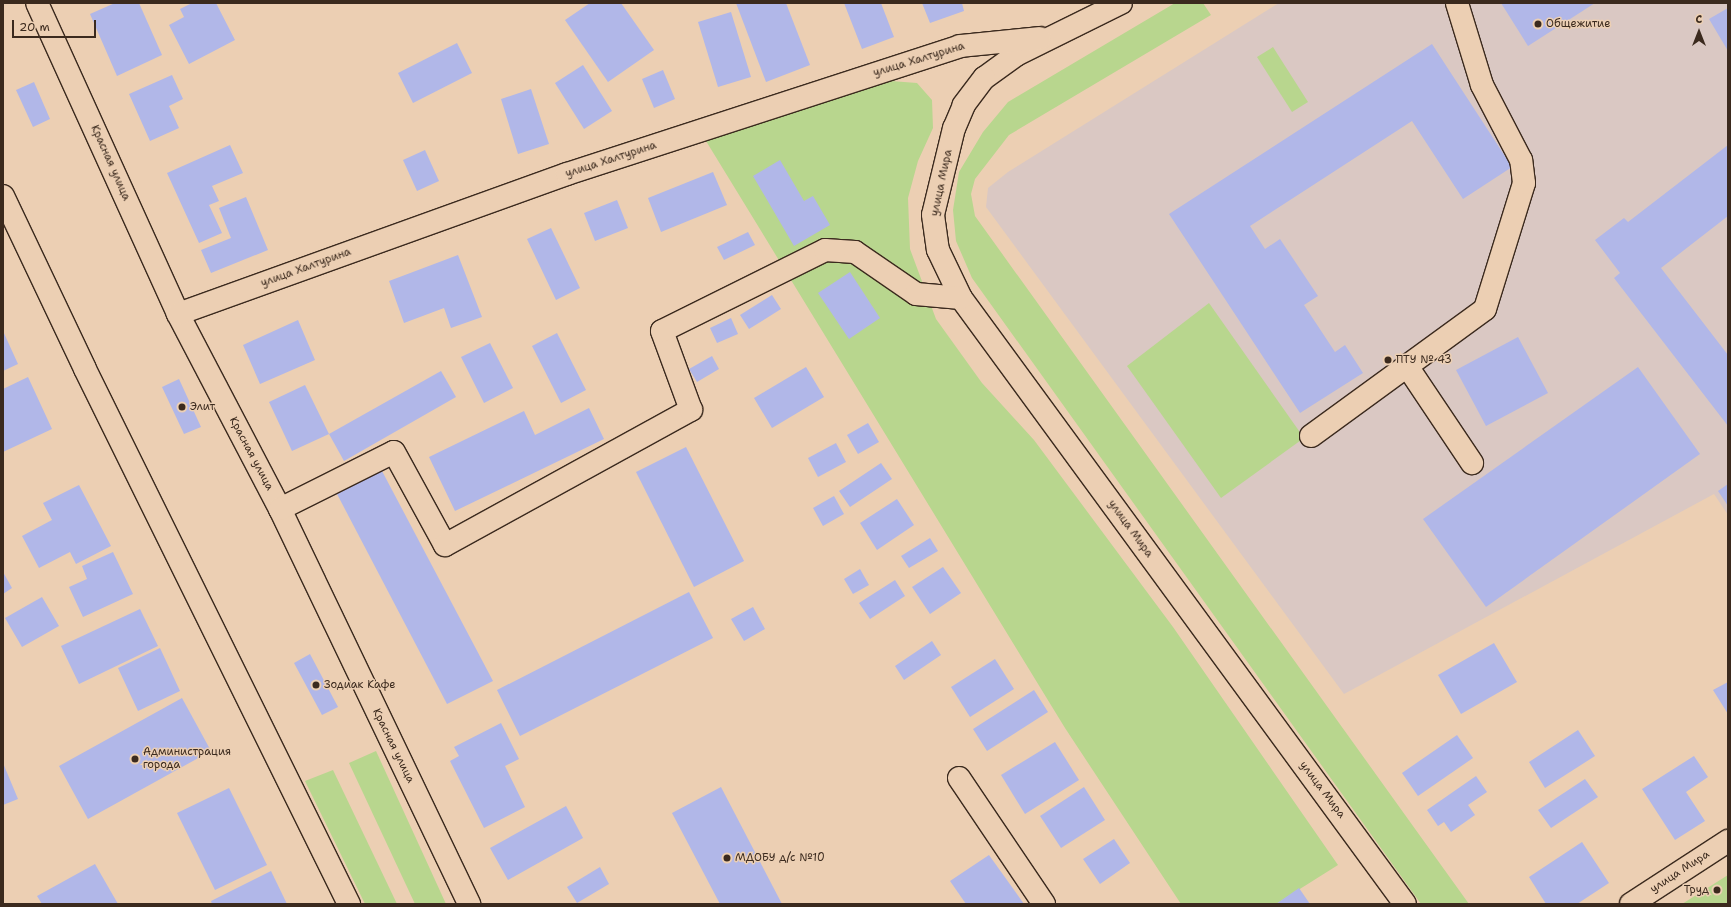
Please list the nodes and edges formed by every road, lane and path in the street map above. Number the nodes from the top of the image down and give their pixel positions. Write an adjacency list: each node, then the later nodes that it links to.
1 (37, 3): 8 (street, Красная улица)
2 (1121, 3): 4 (street, улица Халтурина)
3 (1457, 3): 9 (street)
4 (1053, 36): 5 (street, улица Халтурина); 8 (street, улица Халтурина)
5 (954, 128): 7 (street, улица Мира)
6 (3, 196): 15 (street)
7 (961, 298): 12 (street); 18 (street, улица Мира)
8 (178, 314): 12 (street, Красная улица)
9 (1407, 366): 10 (street); 11 (street)
10 (1310, 436)
11 (1472, 463)
12 (280, 509): 16 (street, Красная улица)
13 (959, 778): 17 (street)
14 (1728, 841): 19 (street, улица Мира)
15 (349, 904)
16 (469, 904)
17 (1044, 904)
18 (1405, 904)
19 (1631, 904)

